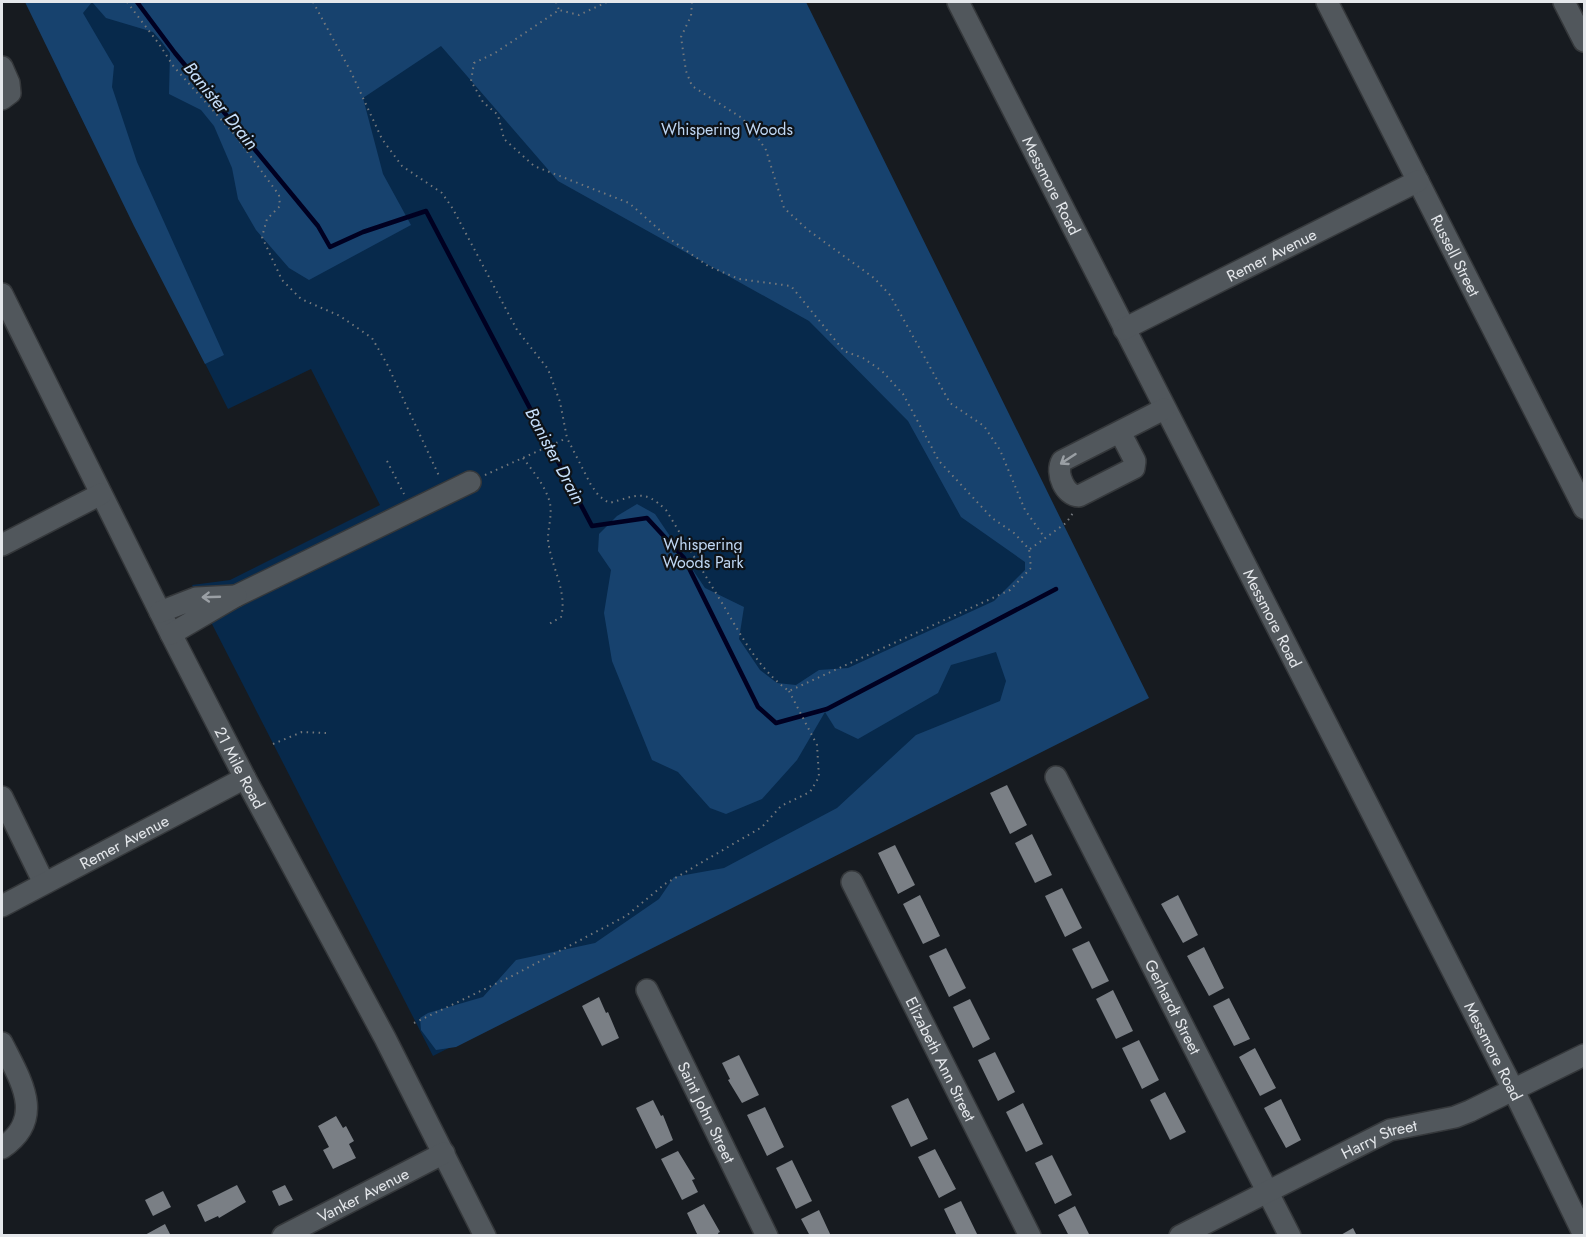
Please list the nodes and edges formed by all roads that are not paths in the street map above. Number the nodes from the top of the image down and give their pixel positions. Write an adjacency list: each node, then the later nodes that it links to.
1 (958, 2): 9 (street, Messmore Road)
2 (1327, 2): 7 (street, Russell Street)
3 (1564, 2): 4 (street)
4 (1584, 41)
5 (2, 67): 6 (street)
6 (2, 99)
7 (1418, 181): 9 (street, Remer Avenue); 14 (street, Russell Street)
8 (2, 294): 13 (street, 21 Mile Road)
9 (1124, 329): 10 (street, Messmore Road)
10 (1164, 409): 11 (street); 28 (street, Messmore Road)
11 (1120, 432): 11 (street, one-way to 11)
12 (470, 482): 16 (street)
13 (101, 494): 15 (street); 17 (street, 21 Mile Road)
14 (1584, 508)
15 (2, 545)
16 (236, 596): 17 (street, one-way to 17); 18 (street)
17 (160, 612): 18 (street, 21 Mile Road)
18 (171, 634): 19 (street, 21 Mile Road)
19 (245, 777): 23 (street, Remer Avenue); 30 (street, 21 Mile Road)
20 (1056, 777): 31 (street, Gerhardt Street)
21 (2, 798): 23 (street)
22 (852, 882): 36 (street, Elizabeth Ann Street)
23 (44, 883): 24 (street, Remer Avenue)
24 (2, 906)
25 (647, 990): 35 (street, Saint John Street)
26 (2, 1043): 29 (street)
27 (1584, 1055): 28 (street, Harry Street)
28 (1514, 1091): 31 (street, Harry Street); 32 (street, Messmore Road)
29 (2, 1148)
30 (444, 1153): 33 (street, Vanker Avenue); 34 (street, 21 Mile Road)
31 (1267, 1191): 37 (street, Harry Street); 38 (street, Gerhardt Street)
32 (1584, 1235)
33 (283, 1236)
34 (485, 1236)
35 (767, 1236)
36 (1030, 1236)
37 (1180, 1236)
38 (1290, 1236)

